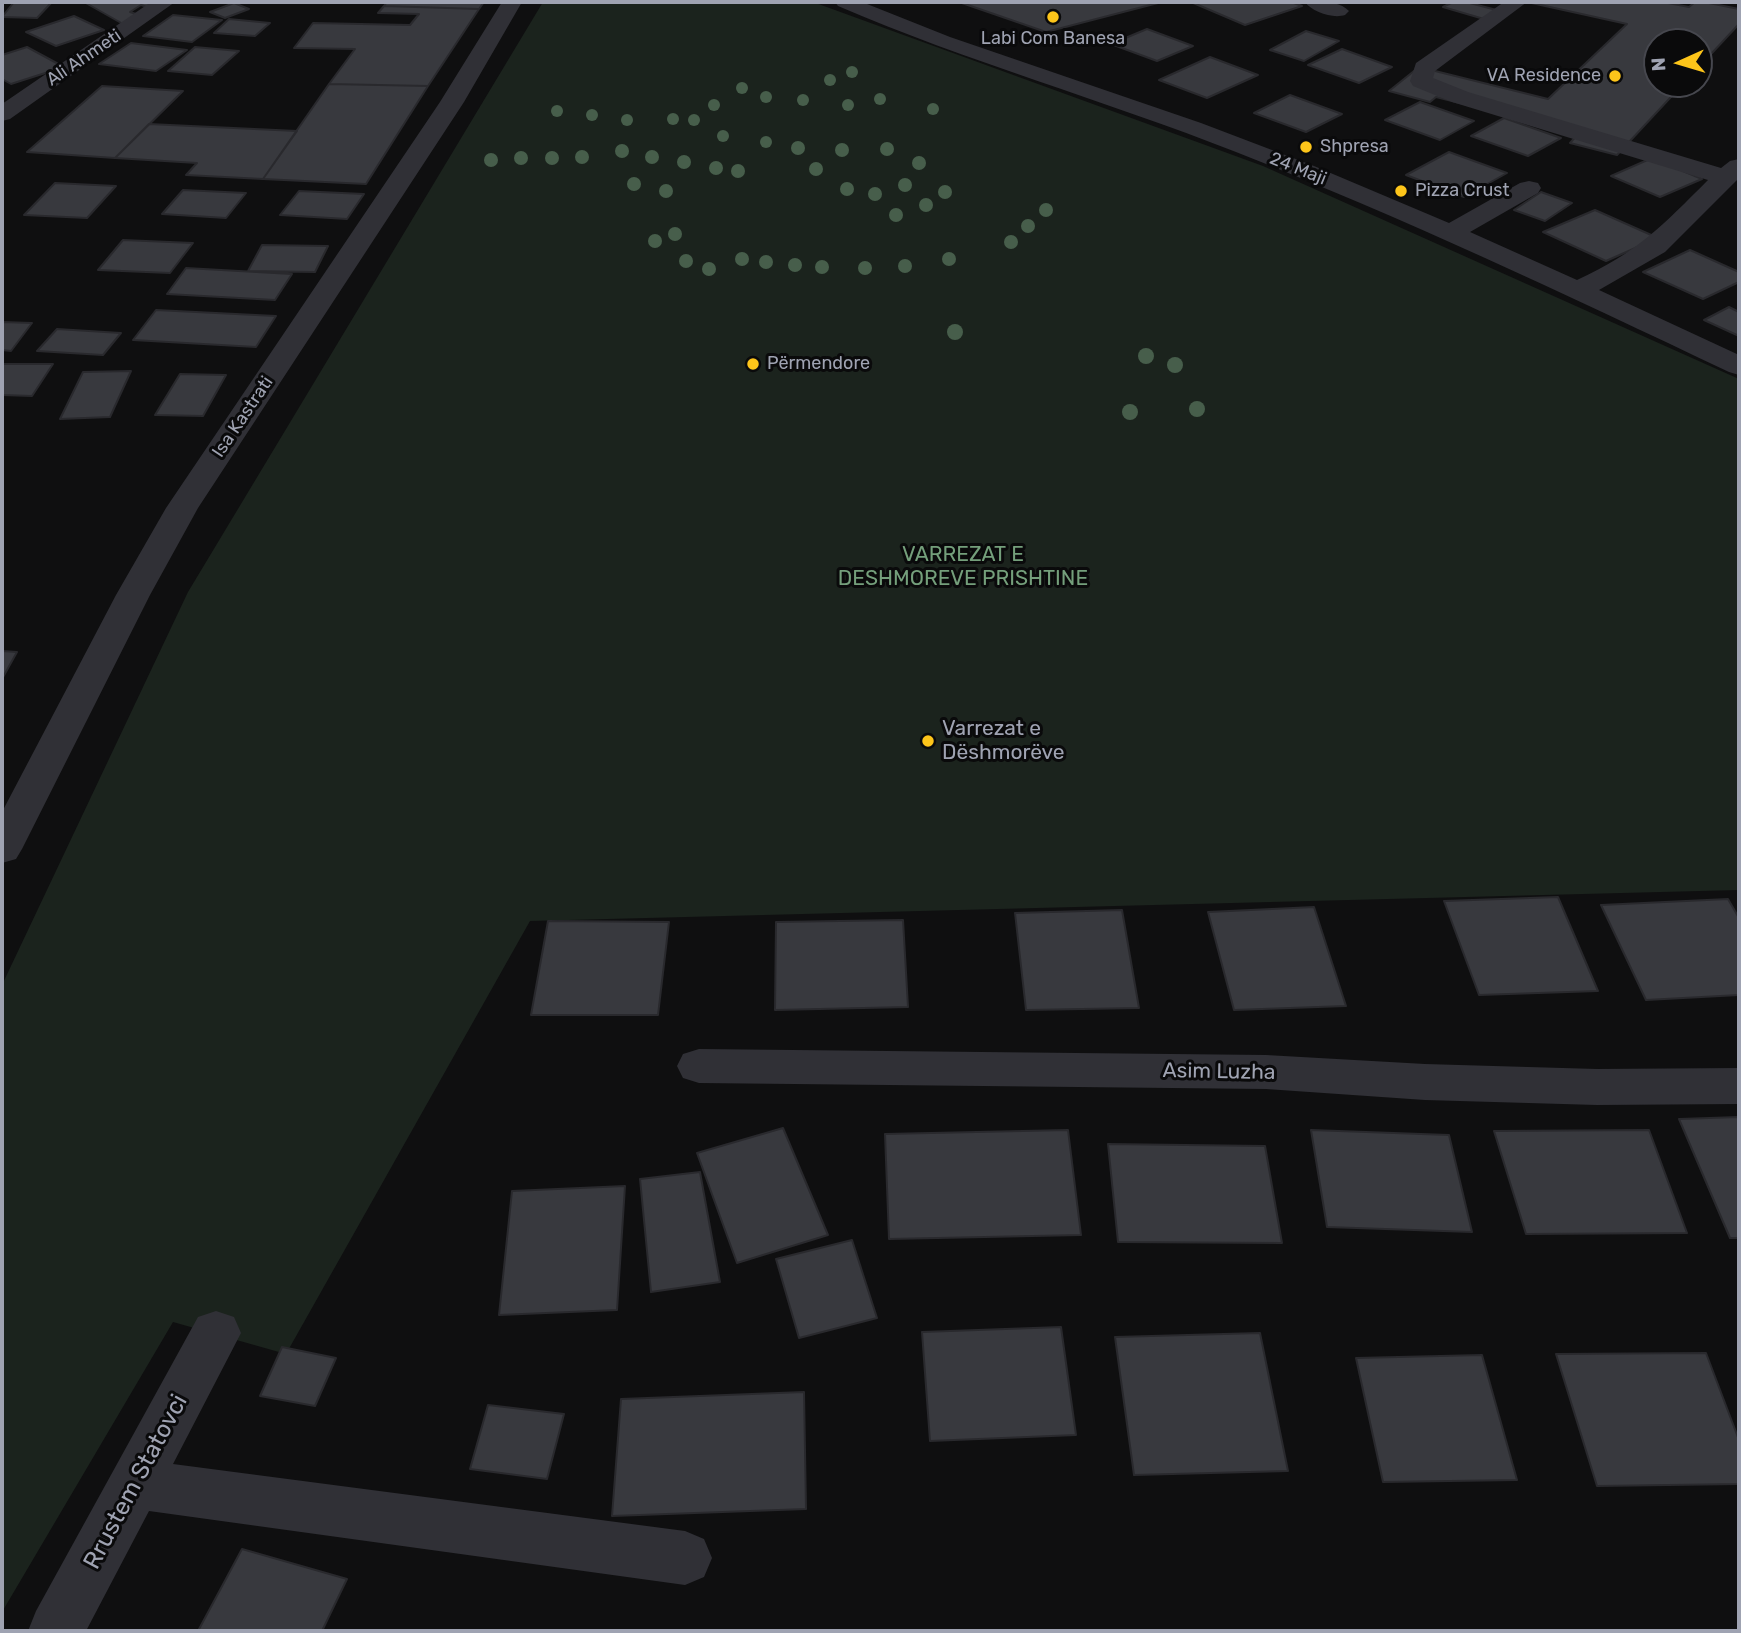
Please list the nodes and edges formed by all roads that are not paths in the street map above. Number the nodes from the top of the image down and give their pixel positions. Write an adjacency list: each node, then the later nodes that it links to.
1 (165, 2): 7 (street, Ali Ahmeti)
2 (512, 2): 13 (street, Isa Kastrati)
3 (845, 2): 10 (street, 24 Maji)
4 (1315, 2): 6 (street)
5 (1517, 2): 8 (street)
6 (1338, 11)
7 (2, 114)
8 (1732, 172): 11 (street)
9 (1530, 188): 10 (street)
10 (1448, 234): 11 (street, 24 Maji)
11 (1577, 290): 12 (street, 24 Maji)
12 (1739, 366)
13 (2, 849)
14 (699, 1066): 15 (street, Asim Luzha)
15 (1739, 1086)
16 (216, 1333): 17 (street, Rrustem Statovci)
17 (135, 1485): 18 (street); 19 (street, Rrustem Statovci)
18 (685, 1558)
19 (56, 1631)

